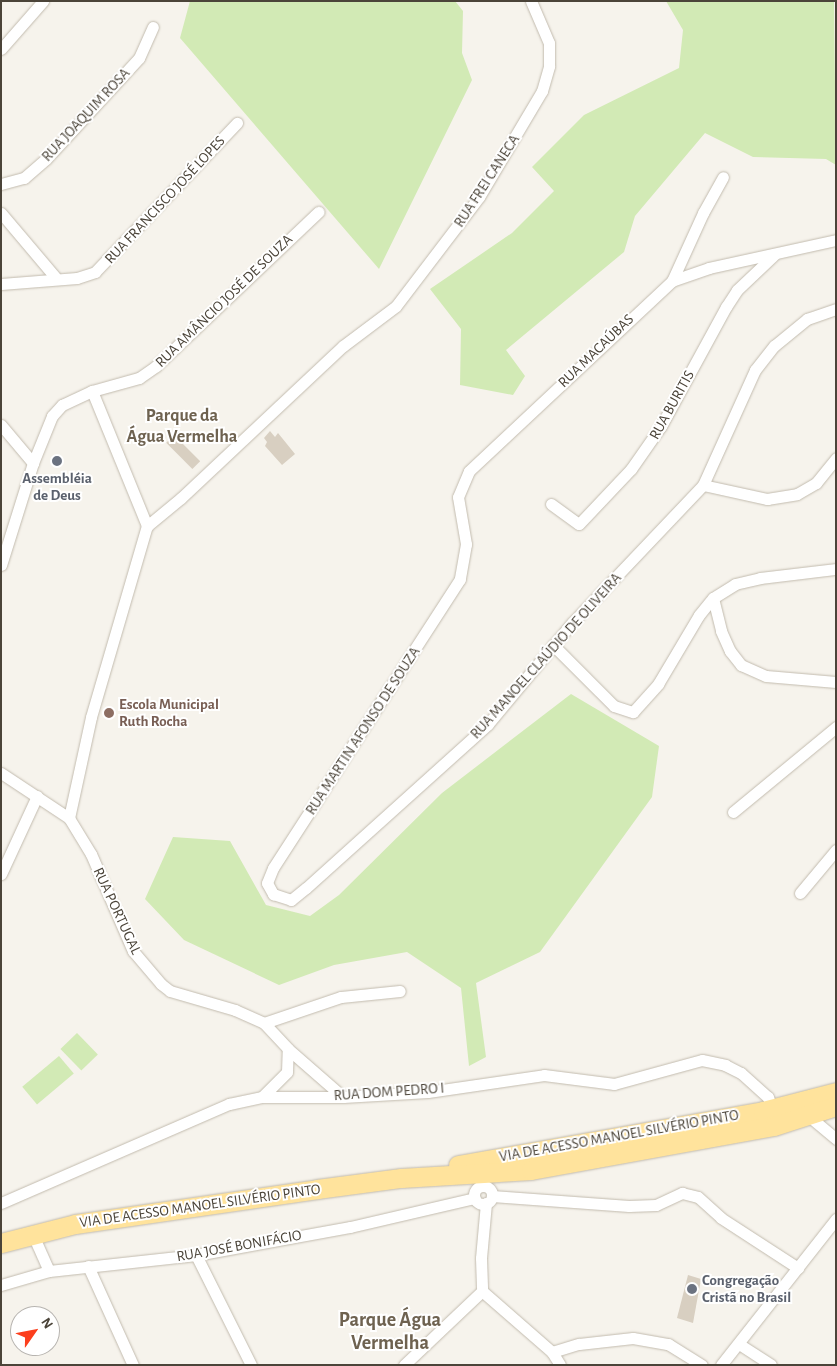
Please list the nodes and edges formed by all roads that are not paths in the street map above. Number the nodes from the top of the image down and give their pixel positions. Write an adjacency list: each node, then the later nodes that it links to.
1 (43, 1): 4 (street)
2 (531, 1): 22 (street, RUA FREI CANECA)
3 (153, 27): 7 (street, RUA JOAQUIM ROSA)
4 (1, 49)
5 (237, 123): 12 (street, RUA FRANCISCO JOSÉ LOPES)
6 (724, 177): 13 (street)
7 (1, 184)
8 (318, 212): 16 (street, RUA AMÂNCIO JOSÉ DE SOUZA)
9 (1, 213): 12 (street)
10 (836, 240): 11 (street, RUA MACAÚBAS)
11 (776, 253): 13 (street, RUA MACAÚBAS); 21 (street, RUA BURITIS)
12 (55, 277): 14 (street, RUA FRANCISCO JOSÉ LOPES)
13 (672, 281): 24 (street, RUA MACAÚBAS)
14 (1, 284)
15 (836, 309): 20 (street, RUA MANOEL CLAÚDIO DE OLIVEIRA)
16 (92, 391): 19 (street, RUA AMÂNCIO JOSÉ DE SOUZA); 22 (street)
17 (1, 425): 19 (street)
18 (836, 458): 20 (street)
19 (33, 463): 23 (street, RUA AMÂNCIO JOSÉ DE SOUZA)
20 (703, 485): 27 (street, RUA MANOEL CLAÚDIO DE OLIVEIRA)
21 (551, 504)
22 (147, 526): 33 (street)
23 (1, 565)
24 (464, 565): 37 (street, RUA MARTIN AFONSO DE SOUZA)
25 (836, 568): 26 (street)
26 (713, 598): 27 (street); 28 (street)
27 (553, 645): 37 (street, RUA MANOEL CLAÚDIO DE OLIVEIRA)
28 (836, 682)
29 (836, 727): 32 (street)
30 (1, 773): 31 (street, RUA PORTUGAL)
31 (37, 796): 33 (street, RUA PORTUGAL); 35 (street)
32 (733, 812)
33 (69, 818): 39 (street, RUA PORTUGAL)
34 (836, 850): 36 (street)
35 (1, 874)
36 (800, 893)
37 (273, 894)
38 (400, 991): 39 (street)
39 (264, 1023): 40 (street, RUA PORTUGAL)
40 (288, 1049): 42 (street); 43 (street, RUA PORTUGAL)
41 (836, 1092): 45 (main road, VIA DE ACESSO MANOEL SILVÉRIO PINTO)
42 (262, 1097): 43 (street, RUA DOM PEDRO I); 50 (street, RUA DOM PEDRO I)
43 (343, 1097): 45 (street, RUA DOM PEDRO I)
44 (836, 1106): 46 (main road, VIA DE ACESSO MANOEL SILVÉRIO PINTO)
45 (772, 1110): 47 (main road); 49 (main road, VIA DE ACESSO MANOEL SILVÉRIO PINTO)
46 (810, 1117): 47 (main road, VIA DE ACESSO MANOEL SILVÉRIO PINTO); 48 (street)
47 (716, 1136): 49 (main road, VIA DE ACESSO MANOEL SILVÉRIO PINTO)
48 (836, 1139)
49 (487, 1185): 52 (main road, VIA DE ACESSO MANOEL SILVÉRIO PINTO); 54 (street, RUA JOSÉ BONIFÁCIO); 56 (street, RUA JOSÉ BONIFÁCIO); 59 (street)
50 (1, 1203)
51 (836, 1219): 56 (street)
52 (33, 1235): 53 (main road, VIA DE ACESSO MANOEL SILVÉRIO PINTO); 57 (street)
53 (1, 1243)
54 (196, 1255): 55 (street, RUA JOSÉ BONIFÁCIO); 63 (street)
55 (88, 1266): 57 (street, RUA JOSÉ BONIFÁCIO); 62 (street)
56 (798, 1268): 60 (street)
57 (49, 1271): 58 (street, RUA JOSÉ BONIFÁCIO)
58 (1, 1284)
59 (482, 1291): 61 (street); 64 (street)
60 (739, 1344): 67 (street); 68 (street)
61 (552, 1352): 65 (street); 66 (street)
62 (133, 1365)
63 (251, 1365)
64 (404, 1365)
65 (560, 1365)
66 (702, 1365)
67 (721, 1365)
68 (771, 1365)

